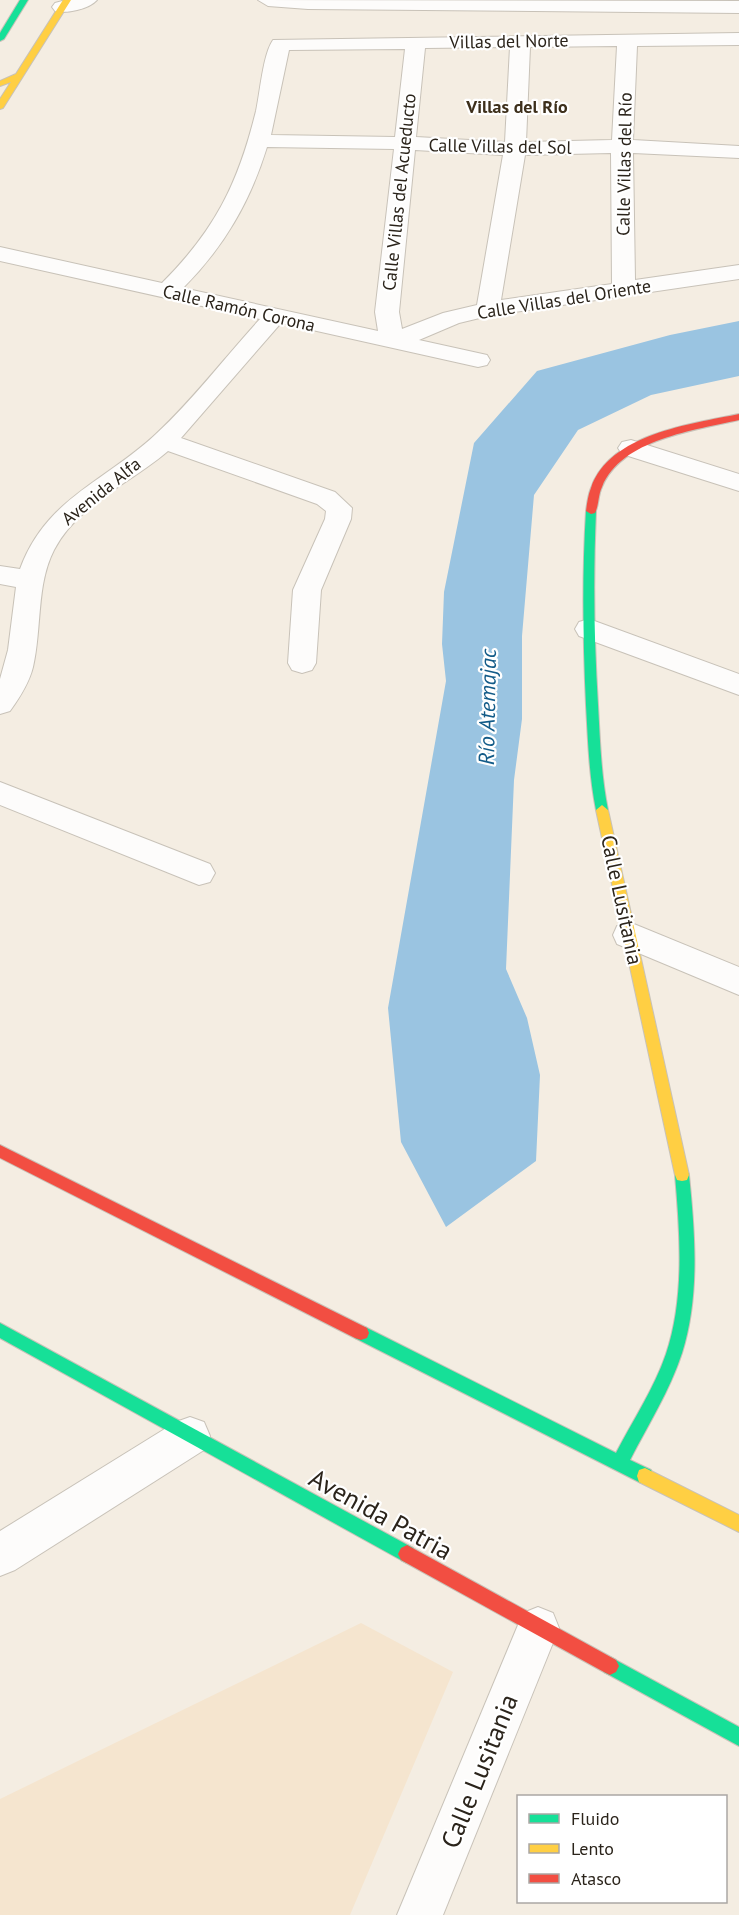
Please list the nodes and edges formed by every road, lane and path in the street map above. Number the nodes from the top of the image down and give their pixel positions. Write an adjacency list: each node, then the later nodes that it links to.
1 (24, 0): 6 (street)
2 (87, 0): 4 (street)
3 (268, 0): 5 (street)
4 (65, 4): 11 (street)
5 (739, 7)
6 (0, 39)
7 (739, 39): 8 (street, Villas del Norte)
8 (627, 40): 9 (street, Villas del Norte); 16 (street, Calle Villas del Río)
9 (520, 41): 10 (street, Villas del Norte); 17 (street)
10 (416, 42): 14 (street, Villas del Norte); 15 (street, Calle Villas del Acueducto)
11 (21, 75): 12 (street); 13 (street)
12 (0, 84)
13 (0, 106)
14 (260, 141): 15 (street, Calle Villas del Sol); 22 (street)
15 (404, 143): 17 (street, Calle Villas del Sol); 25 (street, Calle Villas del Acueducto)
16 (622, 146): 17 (street, Calle Villas del Sol); 18 (street, Calle Villas del Sol); 21 (street, Calle Villas del Río)
17 (515, 149): 23 (street)
18 (739, 152)
19 (0, 254): 22 (street, Calle Ramón Corona)
20 (739, 272): 21 (street, Calle Villas del Oriente)
21 (624, 289): 23 (street, Calle Villas del Oriente)
22 (166, 292): 24 (street, Calle Ramón Corona)
23 (488, 309): 25 (street, Calle Villas del Oriente)
24 (274, 316): 25 (street, Calle Ramón Corona); 28 (street, Avenida Alfa)
25 (392, 342): 26 (street, Calle Ramón Corona)
26 (478, 360)
27 (739, 417): 29 (street, Calle Lusitania)
28 (165, 441): 32 (street, Avenida Alfa); 34 (street)
29 (631, 448): 30 (street); 33 (street, Calle Lusitania)
30 (739, 483)
31 (0, 575): 32 (street)
32 (30, 580): 36 (street, Avenida Alfa)
33 (589, 629): 35 (street); 39 (street, Calle Lusitania)
34 (302, 663)
35 (739, 685)
36 (0, 704)
37 (0, 793): 38 (street)
38 (199, 873)
39 (629, 935): 40 (street); 44 (street, Calle Lusitania)
40 (739, 982)
41 (0, 1151): 44 (street)
42 (0, 1330): 43 (street, Avenida Patria)
43 (189, 1436): 46 (street); 47 (street, Avenida Patria)
44 (619, 1463): 45 (street)
45 (739, 1524)
46 (0, 1556)
47 (538, 1628): 48 (street, Avenida Patria); 49 (street, Calle Lusitania)
48 (739, 1737)
49 (420, 1915)

